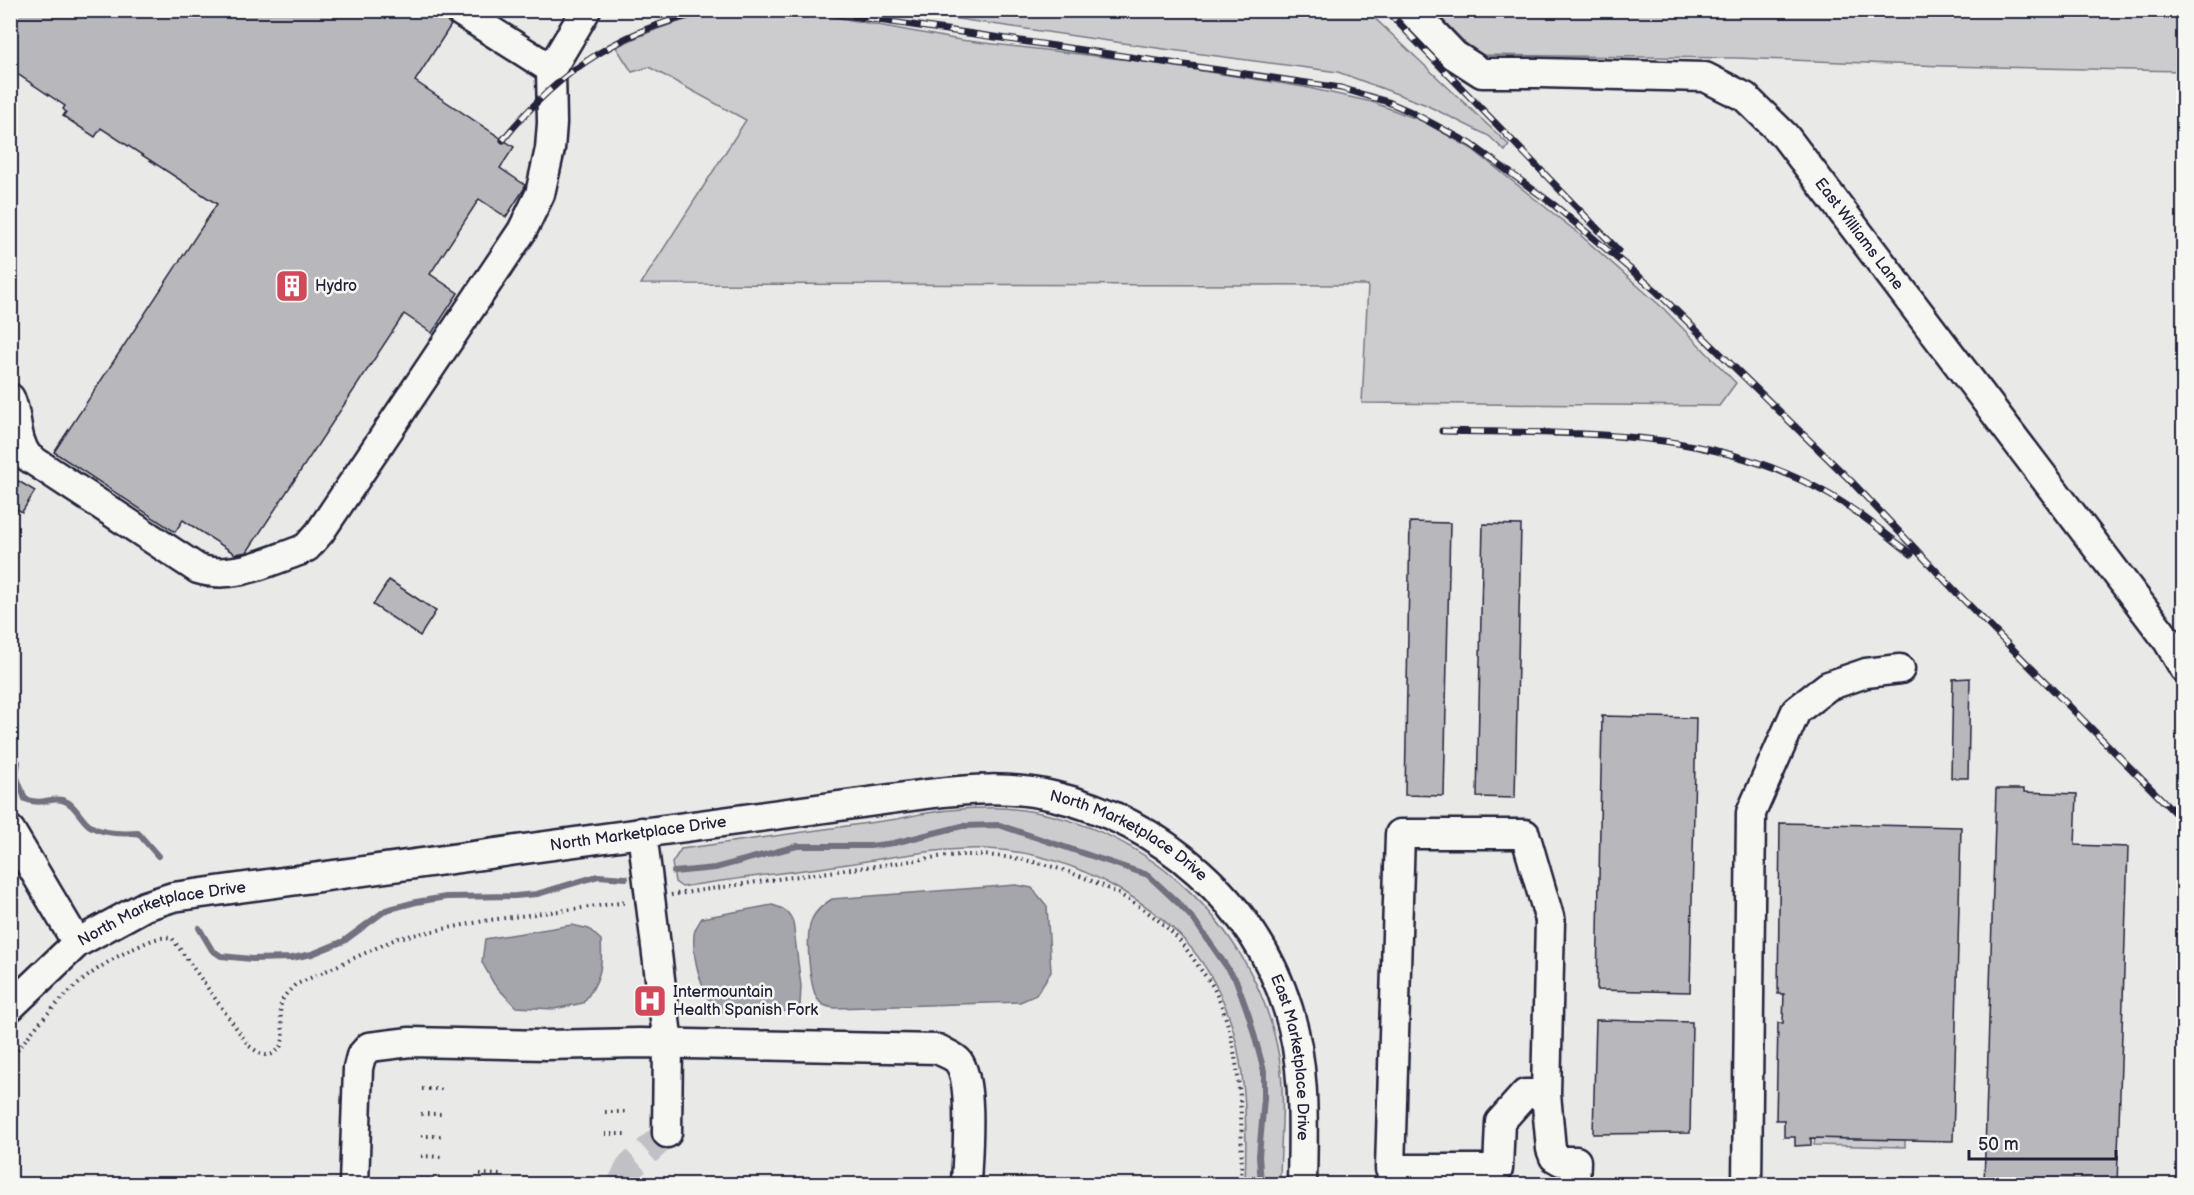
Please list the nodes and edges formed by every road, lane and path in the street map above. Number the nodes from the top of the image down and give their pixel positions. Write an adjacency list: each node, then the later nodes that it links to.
1 (458, 10): 4 (street)
2 (1411, 10): 6 (street, East Williams Lane)
3 (578, 14): 4 (street)
4 (551, 69): 5 (street)
5 (10, 398)
6 (2184, 668)
7 (1900, 669): 41 (street)
8 (10, 830): 13 (street)
9 (642, 832): 12 (street, North Marketplace Drive); 13 (street, North Marketplace Drive); 15 (street)
10 (673, 895): 38 (path)
11 (631, 902): 16 (path)
12 (1254, 937): 39 (street, East Marketplace Drive)
13 (77, 943): 14 (street, North Marketplace Drive)
14 (10, 1007)
15 (668, 1044): 24 (street); 36 (street); 37 (street)
16 (10, 1060)
17 (422, 1089): 18 (path)
18 (445, 1089)
19 (1546, 1094): 33 (street); 33 (street); 40 (street)
20 (605, 1112): 21 (path)
21 (627, 1112)
22 (421, 1114): 23 (path)
23 (444, 1114)
24 (668, 1133)
25 (605, 1134): 26 (path)
26 (626, 1134)
27 (421, 1136): 28 (path)
28 (444, 1136)
29 (421, 1156): 30 (path)
30 (443, 1157)
31 (480, 1174): 32 (path)
32 (501, 1175)
33 (1457, 1177)
34 (420, 1179): 35 (path)
35 (443, 1179)
36 (354, 1185)
37 (966, 1185)
38 (1241, 1185)
39 (1302, 1185)
40 (1575, 1185)
41 (1747, 1185)

